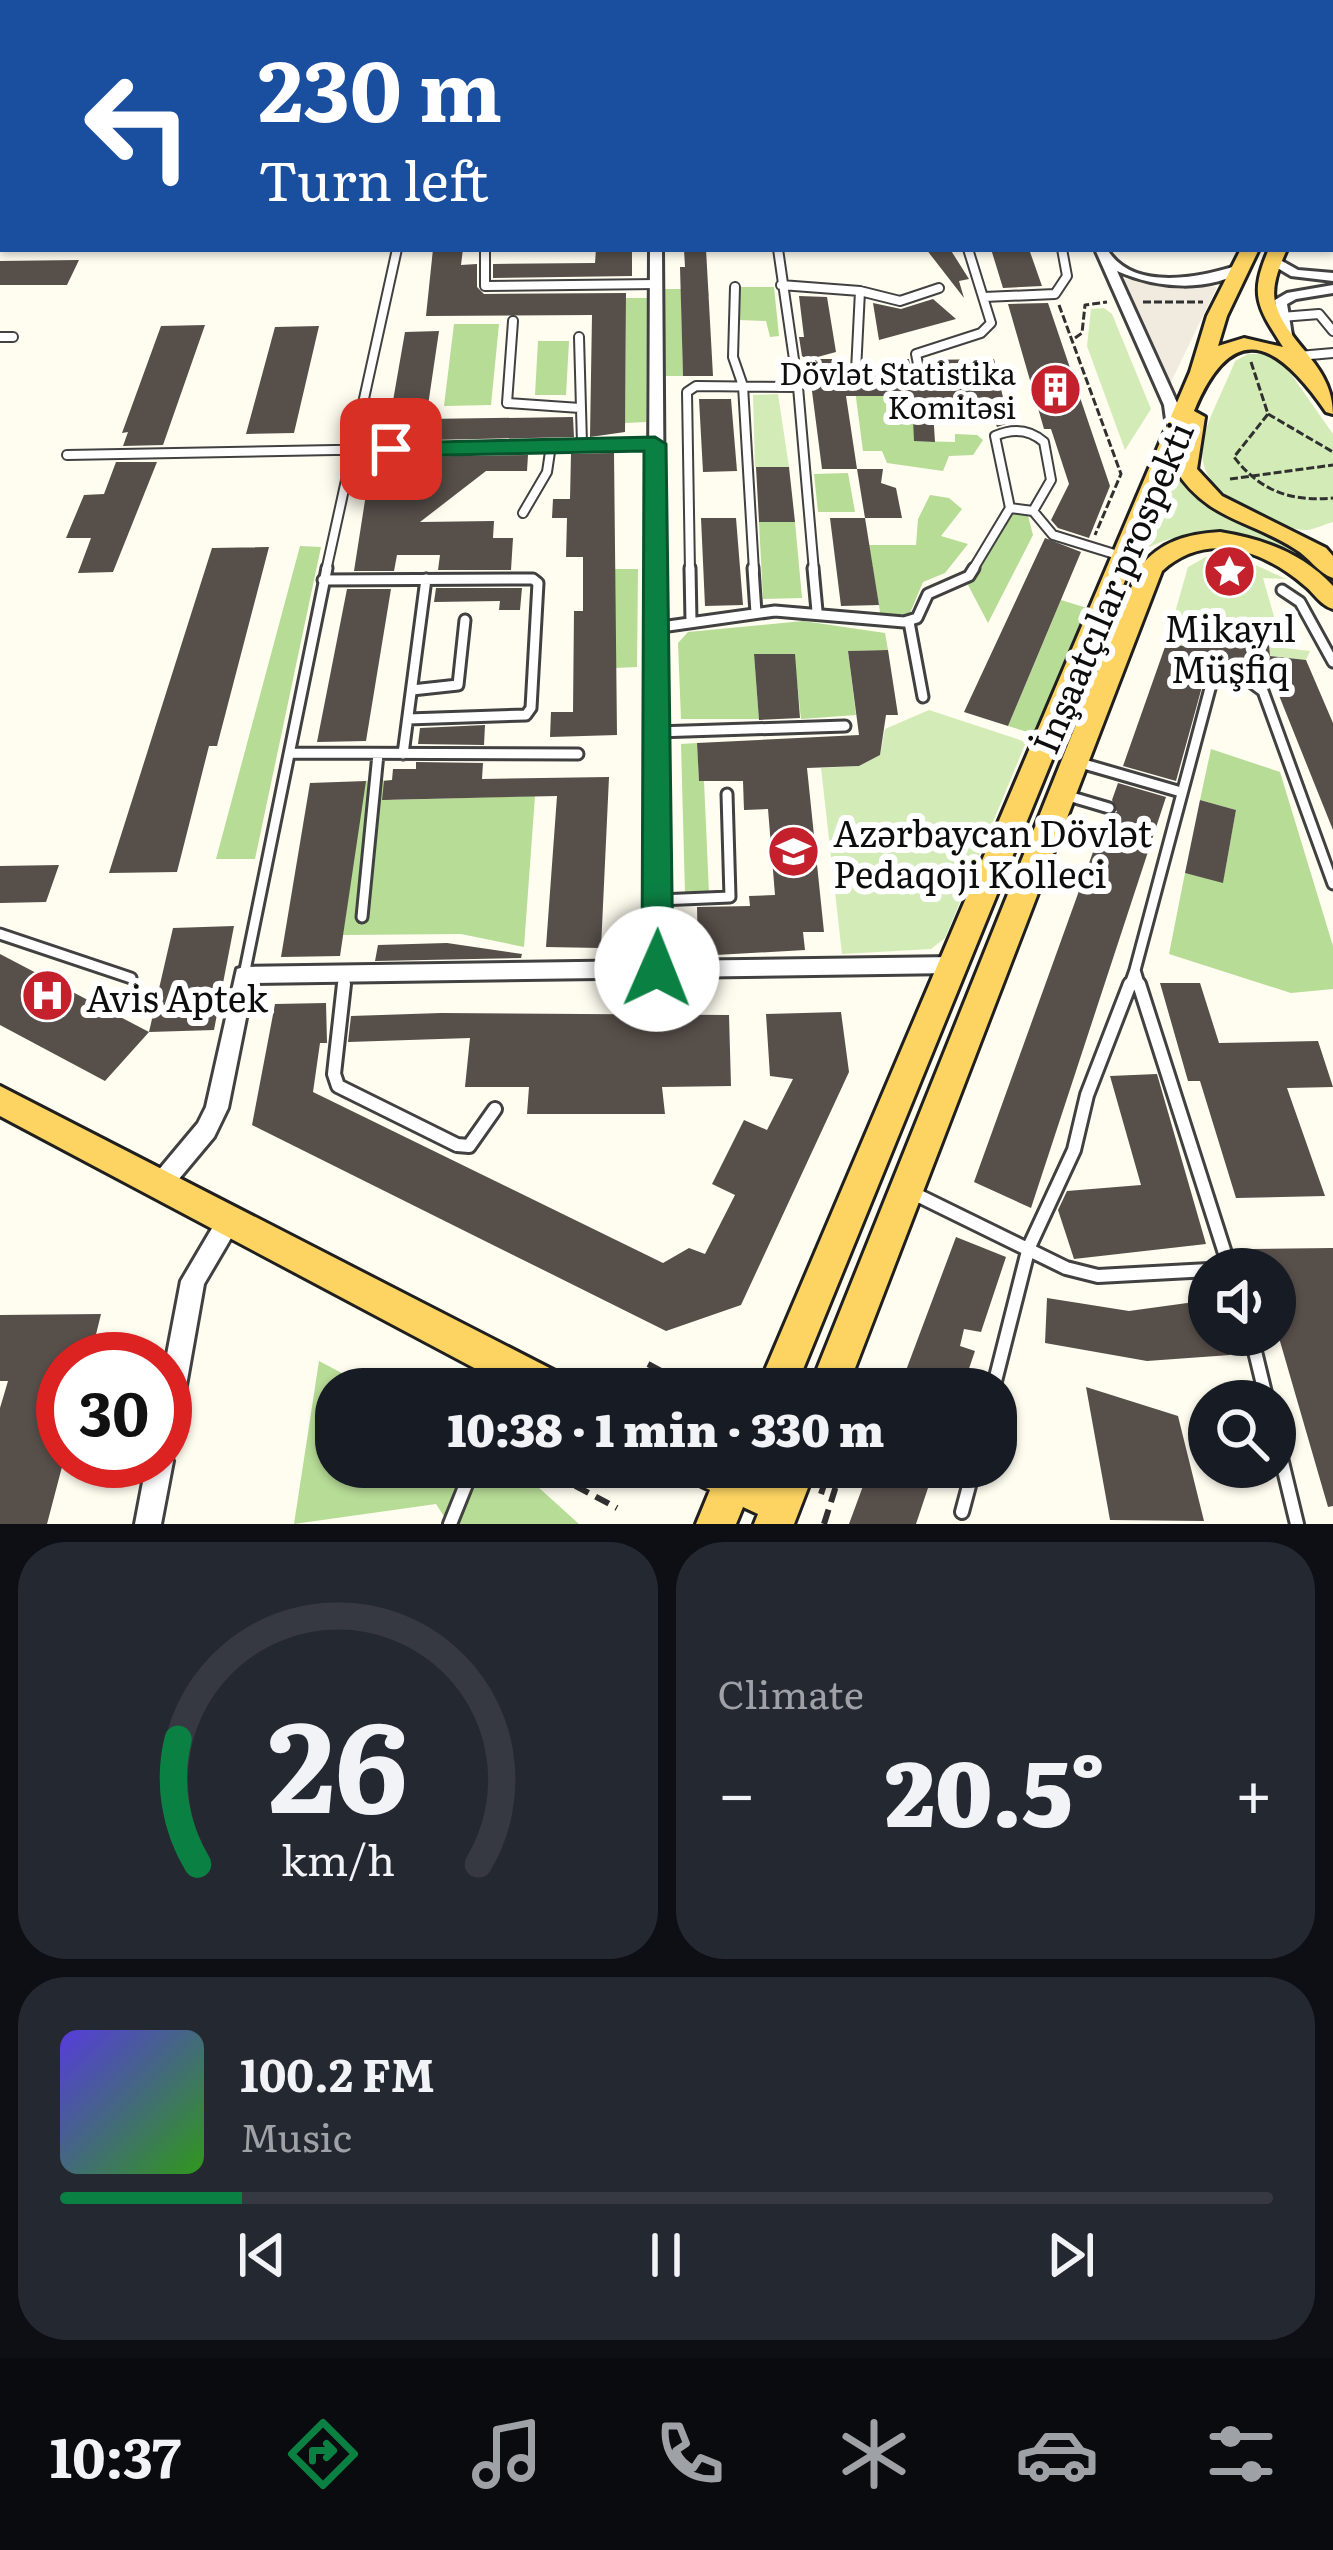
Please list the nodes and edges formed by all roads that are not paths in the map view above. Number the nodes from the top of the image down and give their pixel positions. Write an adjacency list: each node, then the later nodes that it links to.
1 (396, 252): 40 (lane)
2 (485, 252): 11 (lane)
3 (656, 252): 11 (street)
4 (778, 252): 12 (lane)
5 (969, 252): 17 (lane)
6 (1063, 252): 17 (lane)
7 (1103, 253): 9 (street); 36 (street)
8 (1275, 254): 10 (street); 21 (main road)
9 (1246, 259): 29 (main road, İnşaatçılar prospekti)
10 (1333, 277)
11 (657, 284): 38 (street)
12 (781, 285): 16 (lane); 33 (lane)
13 (736, 287): 32 (lane)
14 (939, 288): 16 (lane)
15 (1333, 289): 21 (street)
16 (860, 291): 28 (lane)
17 (984, 297): 31 (lane)
18 (1328, 307): 19 (lane)
19 (1318, 314): 21 (lane); 22 (lane)
20 (513, 321): 34 (lane)
21 (1283, 326): 27 (main road)
22 (1333, 331)
23 (0, 337): 24 (lane)
24 (13, 337)
25 (579, 337): 34 (lane)
26 (1333, 353): 27 (lane)
27 (1299, 356): 30 (main road)
28 (856, 370)
29 (1200, 372): 30 (main road); 36 (main road, İnşaatçılar prospekti); 46 (main road)
30 (1313, 377): 35 (main road)
31 (921, 379)
32 (742, 386): 33 (lane); 52 (lane); 54 (lane)
33 (798, 387): 51 (lane)
34 (580, 408): 37 (lane)
35 (1333, 408)
36 (1175, 434): 45 (main road, İnşaatçılar prospekti)
37 (582, 444): 38 (lane); 39 (lane)
38 (655, 444): 56 (street)
39 (551, 445): 40 (lane); 44 (lane)
40 (351, 450): 41 (lane); 48 (lane)
41 (67, 455)
42 (1010, 508): 43 (lane); 43 (lane); 55 (lane)
43 (1033, 511): 45 (lane)
44 (523, 513)
45 (1110, 552): 78 (main road, İnşaatçılar prospekti)
46 (1333, 570)
47 (426, 579): 48 (lane); 58 (lane); 60 (lane)
48 (323, 580): 63 (lane)
49 (1282, 590): 57 (lane)
50 (1333, 601): 67 (main road, İnşaatçılar prospekti)
51 (817, 611): 52 (lane); 55 (lane)
52 (756, 613): 54 (lane)
53 (465, 620): 58 (lane)
54 (691, 621): 56 (lane)
55 (909, 622): 59 (lane)
56 (654, 628): 62 (street)
57 (1333, 662)
58 (412, 690): 60 (lane)
59 (923, 697)
60 (408, 719): 65 (lane)
61 (845, 726): 62 (lane)
62 (656, 732): 75 (street)
63 (292, 753): 64 (lane); 82 (lane)
64 (378, 754): 65 (lane); 76 (lane)
65 (403, 754): 66 (lane)
66 (578, 754)
67 (1077, 762): 68 (lane); 70 (main road, İnşaatçılar prospekti)
68 (1181, 792): 73 (lane); 74 (lane)
69 (727, 794): 75 (lane)
70 (1065, 794): 71 (lane); 87 (main road, İnşaatçılar prospekti)
71 (1109, 808)
72 (1157, 824): 73 (lane)
73 (1171, 828): 80 (lane)
74 (1333, 884)
75 (658, 900): 79 (street)
76 (362, 917)
77 (0, 934): 83 (lane)
78 (952, 965): 79 (street); 94 (main road, İnşaatçılar prospekti)
79 (657, 969): 81 (street)
80 (1135, 970): 89 (lane); 90 (lane)
81 (345, 973): 82 (street); 85 (lane)
82 (244, 975): 86 (street)
83 (131, 978)
84 (0, 1100): 86 (main road)
85 (495, 1109)
86 (160, 1184): 88 (main road)
87 (906, 1190): 89 (lane); 95 (main road, İnşaatçılar prospekti)
88 (229, 1221): 92 (street); 93 (main road)
89 (1029, 1247): 91 (lane); 96 (lane)
90 (1223, 1248)
91 (1188, 1271)
92 (183, 1332)
93 (501, 1368)
94 (785, 1368)
95 (836, 1368)
96 (999, 1368)
97 (155, 1488): 103 (street)
98 (465, 1488): 104 (lane)
99 (723, 1488): 105 (main road)
100 (968, 1488): 102 (lane)
101 (1288, 1488): 106 (lane)
102 (962, 1512)
103 (148, 1524)
104 (450, 1524)
105 (716, 1524)
106 (1297, 1524)

